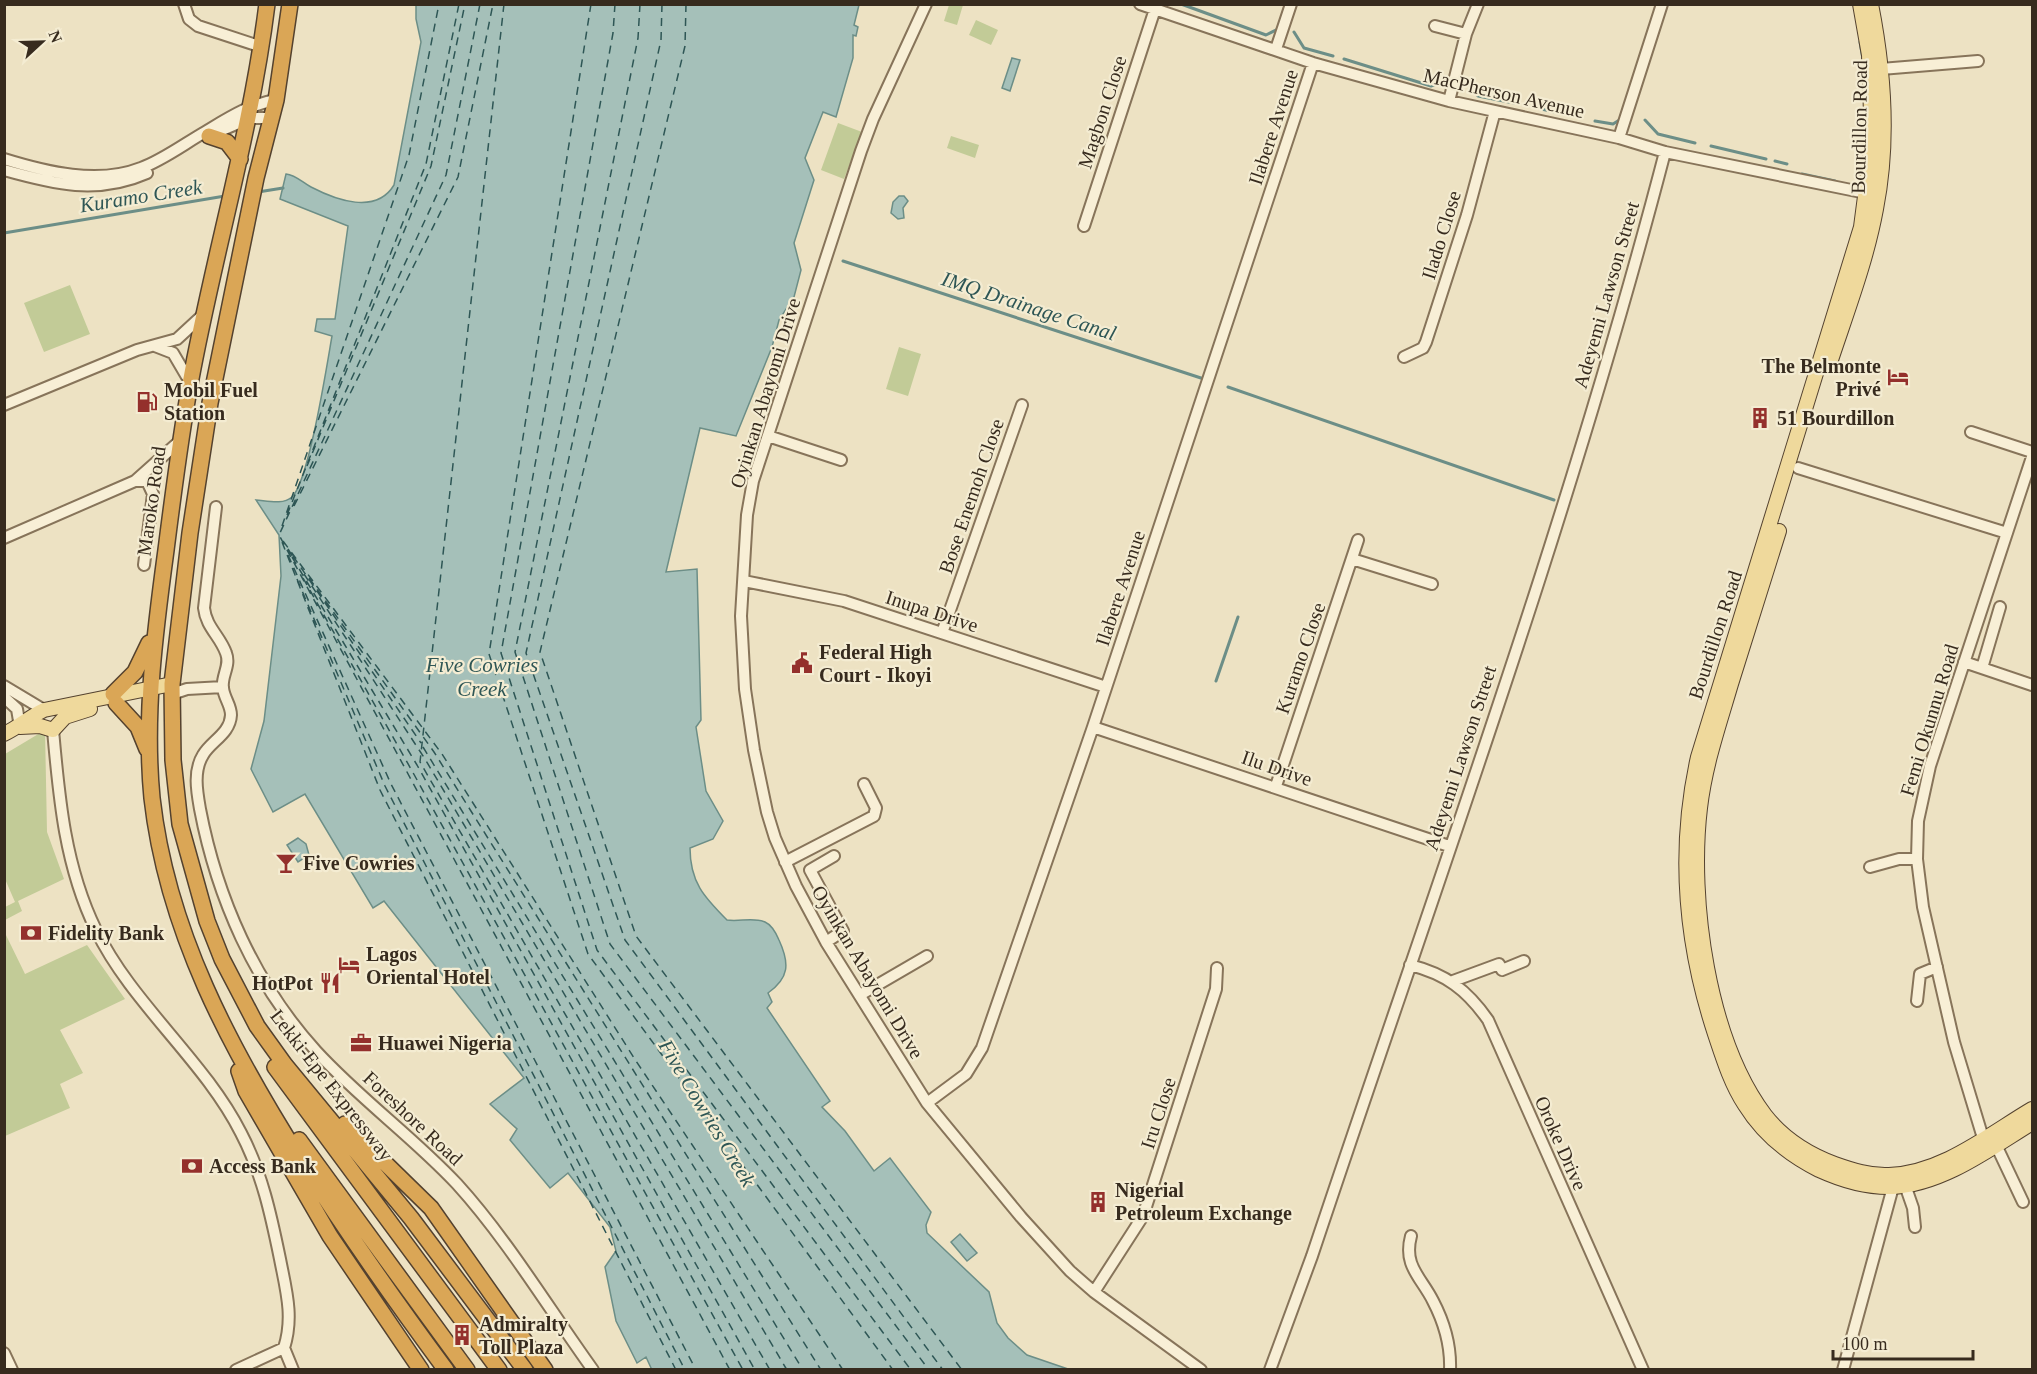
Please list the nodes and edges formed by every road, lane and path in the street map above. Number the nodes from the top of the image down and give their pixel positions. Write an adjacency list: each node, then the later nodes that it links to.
1 (184, 4): 14 (street)
2 (267, 4): 14 (highway, Maroko Road)
3 (290, 4): 19 (highway)
4 (926, 4): 39 (street, Oyinkan Abayomi Drive)
5 (1140, 4): 11 (street, MacPherson Avenue)
6 (1291, 4): 15 (street)
7 (1478, 4): 13 (street)
8 (1662, 4): 25 (street)
9 (1860, 4): 30 (main road, Bourdillon Road)
10 (1871, 4): 18 (main road, Bourdillon Road)
11 (1155, 9): 15 (street, MacPherson Avenue); 31 (street, Magbon Close)
12 (1435, 26): 13 (street)
13 (1466, 34): 20 (street)
14 (262, 47): 21 (highway, Maroko Road)
15 (1276, 50): 17 (street, MacPherson Avenue)
16 (1978, 61): 18 (street)
17 (1313, 63): 20 (street, MacPherson Avenue); 63 (street, Ilabere Avenue)
18 (1881, 69): 44 (main road, Bourdillon Road)
19 (276, 100): 21 (street); 23 (highway)
20 (1449, 101): 22 (street, MacPherson Avenue)
21 (251, 111): 23 (street); 24 (street); 27 (street); 28 (highway, Maroko Road)
22 (1495, 111): 25 (street, MacPherson Avenue); 34 (street, Ilado Close)
23 (272, 118): 64 (highway)
24 (210, 136): 28 (highway); 29 (street)
25 (1619, 138): 26 (street, MacPherson Avenue)
26 (1665, 152): 30 (street, MacPherson Avenue); 76 (street, Adeyemi Lawson Street)
27 (4, 159)
28 (239, 165): 32 (highway, Maroko Road)
29 (4, 170)
30 (1866, 193): 97 (main road, Bourdillon Road)
31 (1084, 226)
32 (205, 313): 33 (street); 35 (highway, Maroko Road)
33 (155, 346): 35 (street); 36 (street)
34 (1404, 357)
35 (190, 382): 40 (highway, Maroko Road)
36 (4, 405)
37 (1022, 405): 57 (street, Bose Enemoh Close)
38 (1971, 432): 41 (street)
39 (768, 436): 43 (street); 53 (street, Oyinkan Abayomi Drive)
40 (181, 440): 45 (street); 56 (highway, Maroko Road)
41 (2032, 452)
42 (2032, 457): 46 (street, Femi Okunnu Road)
43 (841, 460)
44 (1798, 468): 48 (street); 97 (main road, Bourdillon Road)
45 (135, 481): 49 (street); 52 (street)
46 (2027, 491): 48 (street, Femi Okunnu Road)
47 (216, 507): 62 (street, Foreshore Road)
48 (2007, 533): 58 (street, Femi Okunnu Road)
49 (4, 538)
50 (1358, 540): 51 (street, Kuramo Close)
51 (1352, 559): 54 (street); 75 (street, Kuramo Close)
52 (144, 566)
53 (744, 581): 57 (street, Inupa Drive); 79 (street, Oyinkan Abayomi Drive)
54 (1432, 584)
55 (2000, 608): 59 (street)
56 (156, 623): 65 (highway, Maroko Road); 67 (highway)
57 (942, 633): 63 (street, Inupa Drive)
58 (1964, 662): 59 (street); 78 (street, Femi Okunnu Road)
59 (1982, 668): 60 (street)
60 (2032, 685)
61 (4, 686): 68 (street)
62 (223, 687): 64 (street); 113 (street, Foreshore Road)
63 (1106, 687): 70 (street, Ilabere Avenue)
64 (177, 689): 65 (main road); 88 (highway, Lekki-Epe Expressway)
65 (151, 693): 67 (main road); 73 (highway)
66 (4, 697): 69 (street)
67 (114, 699): 68 (main road); 71 (main road); 73 (highway)
68 (44, 710): 69 (main road)
69 (20, 727): 71 (main road); 72 (main road)
70 (1093, 727): 75 (street, Ilu Drive); 93 (street, Ilabere Avenue)
71 (53, 730): 102 (street)
72 (4, 734)
73 (150, 760): 91 (highway)
74 (864, 784): 79 (street)
75 (1276, 786): 76 (street, Ilu Drive)
76 (1449, 846): 84 (street, Adeyemi Lawson Street)
77 (834, 856): 81 (street)
78 (1917, 859): 80 (street); 85 (street, Femi Okunnu Road)
79 (785, 862): 81 (street, Oyinkan Abayomi Drive)
80 (1870, 867)
81 (826, 942): 89 (street, Oyinkan Abayomi Drive)
82 (927, 956): 89 (street)
83 (1524, 961): 87 (street)
84 (1410, 966): 87 (street, Oroke Drive); 115 (street, Adeyemi Lawson Street)
85 (1937, 967): 90 (street); 96 (street, Femi Okunnu Road)
86 (1217, 968): 101 (street, Iru Close)
87 (1453, 981): 117 (street, Oroke Drive)
88 (239, 995): 92 (highway, Lekki-Epe Expressway); 110 (highway)
89 (860, 995): 93 (street, Oyinkan Abayomi Drive)
90 (1917, 1001)
91 (231, 1042): 107 (highway); 108 (highway); 109 (highway)
92 (285, 1065): 111 (highway, Lekki-Epe Expressway); 112 (highway)
93 (927, 1103): 101 (street, Oyinkan Abayomi Drive)
94 (2032, 1109): 96 (main road)
95 (2032, 1123): 96 (main road)
96 (1990, 1142): 97 (main road); 97 (main road); 98 (street, Femi Okunnu Road)
97 (1895, 1183): 99 (street); 118 (street)
98 (2023, 1202)
99 (1915, 1227)
100 (1411, 1236): 116 (street)
101 (1094, 1292): 114 (street, Oyinkan Abayomi Drive)
102 (284, 1348): 105 (street); 106 (street)
103 (4, 1353): 104 (street)
104 (12, 1370)
105 (236, 1370)
106 (293, 1370)
107 (421, 1370)
108 (446, 1370)
109 (467, 1370)
110 (499, 1370)
111 (525, 1370)
112 (544, 1370)
113 (593, 1370)
114 (1202, 1370)
115 (1270, 1370)
116 (1450, 1370)
117 (1643, 1370)
118 (1843, 1370)

